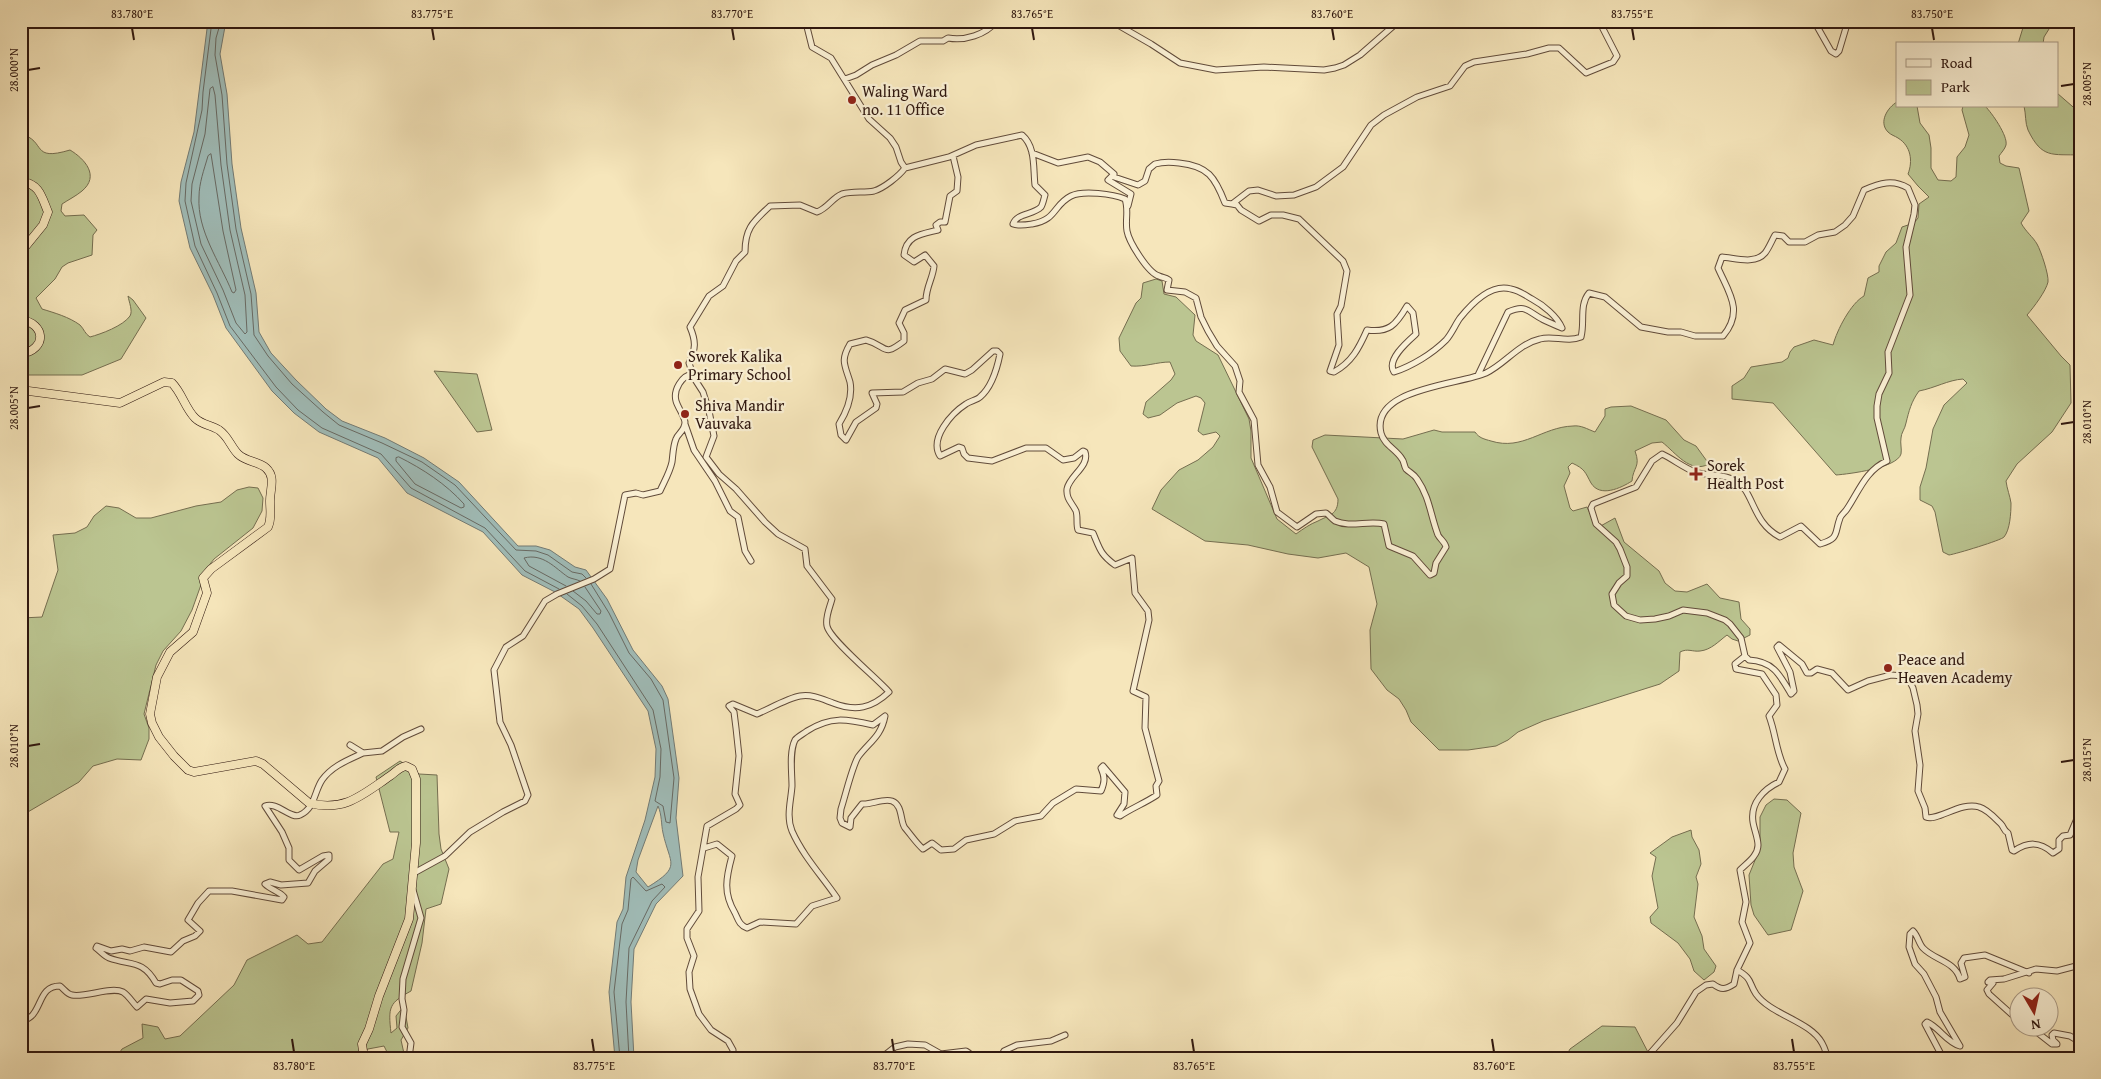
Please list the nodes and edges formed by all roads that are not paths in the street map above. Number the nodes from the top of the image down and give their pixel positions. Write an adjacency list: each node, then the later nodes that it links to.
1 (804, 21): 10 (street)
2 (997, 21): 10 (street)
3 (1111, 21): 4 (street)
4 (1399, 21)
5 (1814, 21): 6 (street)
6 (1848, 21)
7 (1872, 21): 8 (street)
8 (1887, 21)
9 (1599, 22): 16 (street)
10 (844, 79): 13 (street)
11 (1032, 153): 12 (street); 14 (street); 17 (street)
12 (953, 156): 13 (street); 32 (street)
13 (905, 168): 21 (street)
14 (1114, 174): 16 (street); 17 (street)
15 (21, 180): 18 (highway)
16 (1232, 204): 22 (street)
17 (1128, 206): 22 (street)
18 (21, 252)
19 (21, 320): 20 (highway)
20 (21, 354)
21 (693, 374): 24 (street); 32 (street)
22 (1478, 376): 26 (street)
23 (21, 390): 30 (highway)
24 (684, 424): 25 (street); 33 (street)
25 (751, 561)
26 (1745, 656): 31 (street); 36 (street)
27 (421, 729): 29 (street)
28 (350, 745): 29 (street)
29 (363, 753): 30 (street)
30 (313, 804): 33 (highway); 39 (street)
31 (2080, 818)
32 (704, 848): 47 (street)
33 (414, 873): 34 (highway)
34 (413, 890): 45 (highway); 46 (street)
35 (2080, 965): 37 (street)
36 (1737, 970): 53 (street); 54 (street)
37 (2029, 973): 38 (street); 55 (street)
38 (2008, 1011)
39 (21, 1022)
40 (2058, 1034): 44 (street)
41 (1066, 1035): 52 (street)
42 (2042, 1036): 43 (street)
43 (2052, 1036)
44 (2080, 1042)
45 (364, 1058)
46 (409, 1058)
47 (733, 1058)
48 (862, 1058): 49 (street)
49 (873, 1058)
50 (881, 1058): 51 (street)
51 (963, 1058)
52 (1000, 1058)
53 (1646, 1058)
54 (1828, 1058)
55 (1943, 1058)

